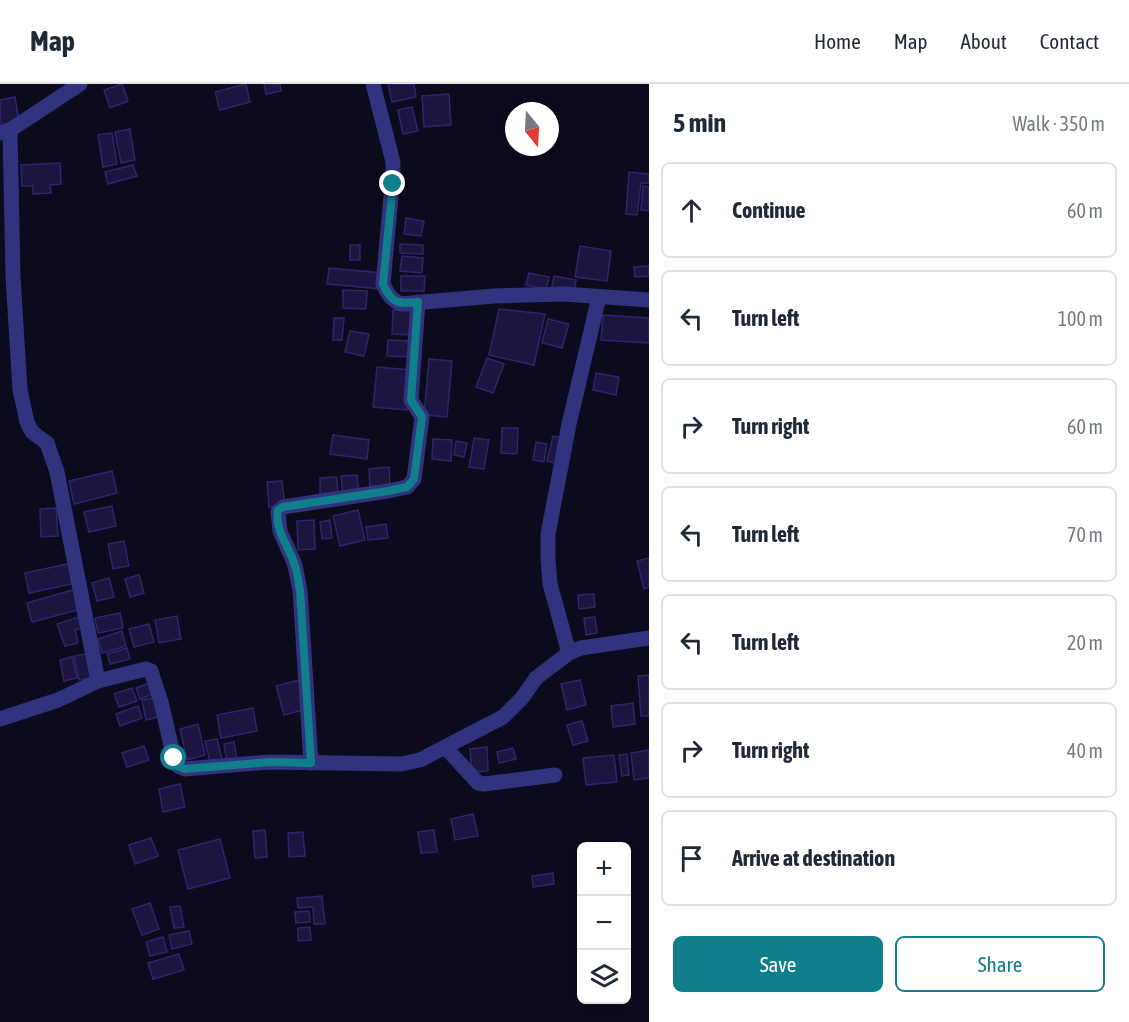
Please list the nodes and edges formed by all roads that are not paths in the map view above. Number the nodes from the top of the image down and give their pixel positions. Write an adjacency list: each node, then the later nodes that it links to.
1 (80, 84): 3 (street)
2 (373, 84): 6 (street)
3 (5, 132): 9 (street)
4 (599, 297): 5 (street); 6 (street); 8 (street)
5 (649, 300)
6 (418, 302): 12 (street)
7 (649, 638): 8 (street)
8 (569, 653): 11 (street)
9 (98, 681): 10 (street); 12 (street)
10 (0, 718)
11 (446, 748): 12 (street); 13 (street)
12 (311, 763)
13 (555, 775)

